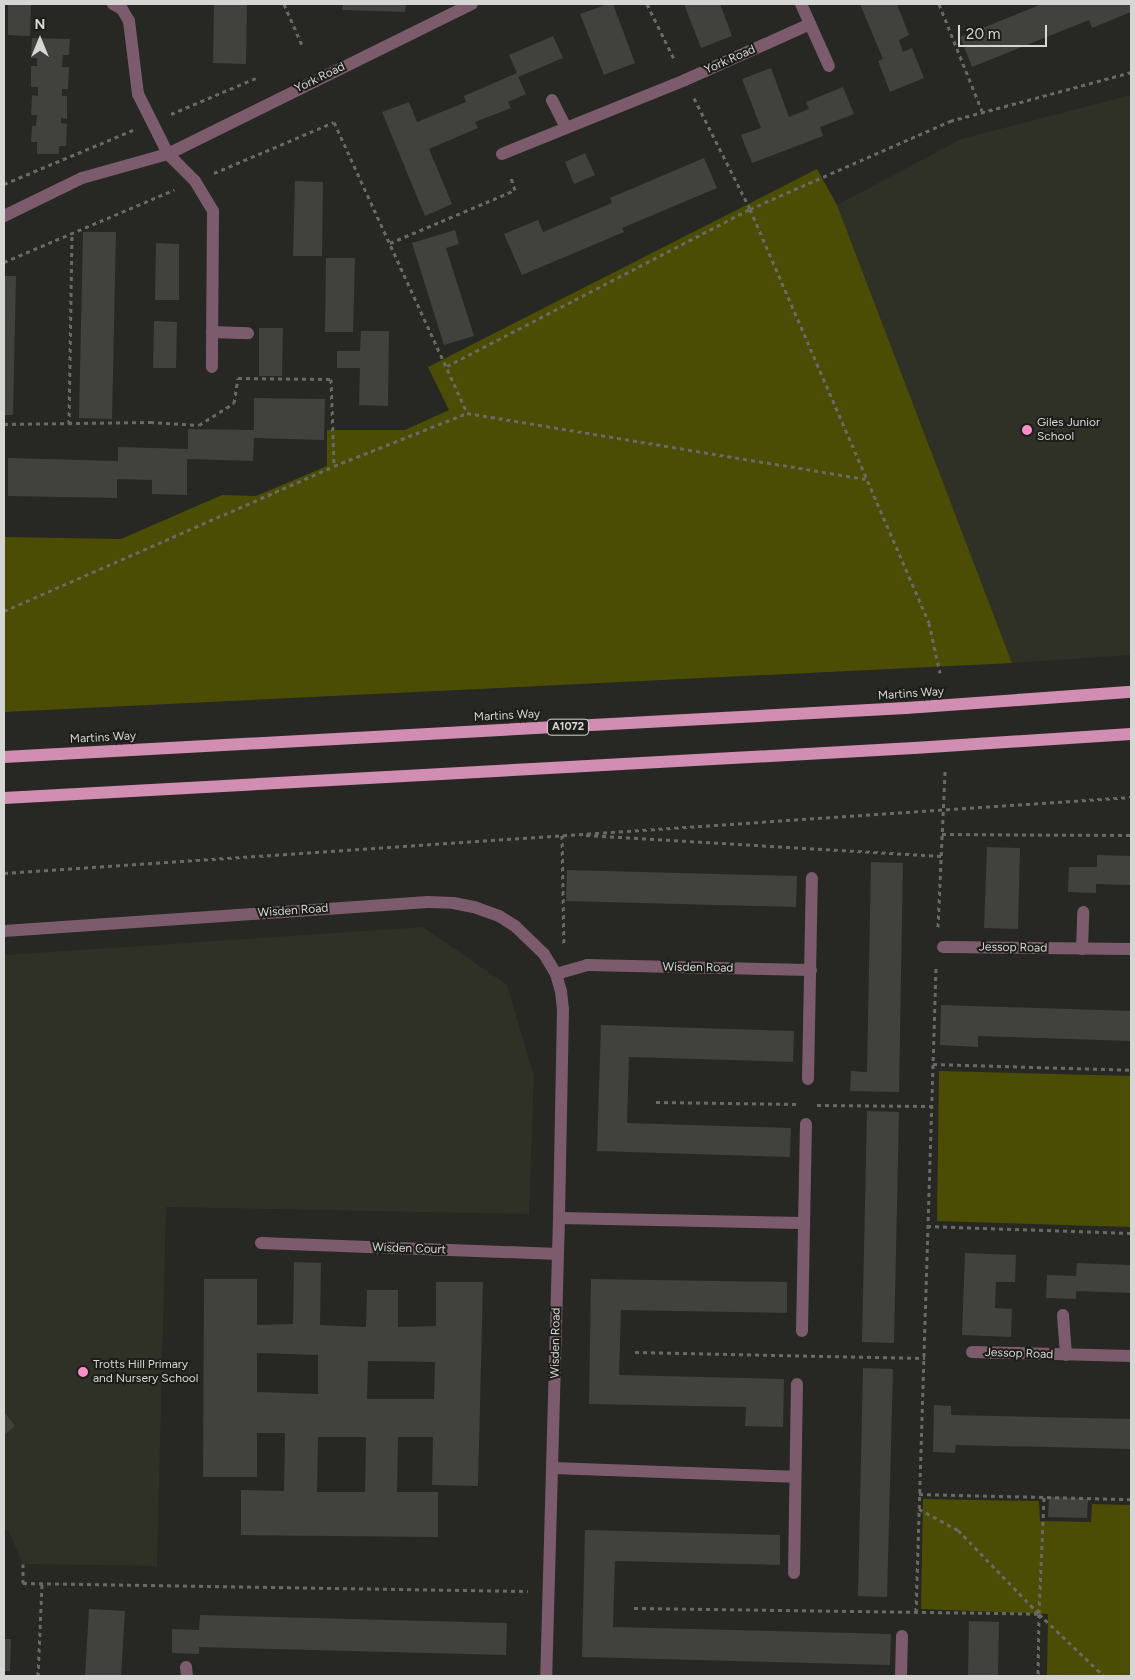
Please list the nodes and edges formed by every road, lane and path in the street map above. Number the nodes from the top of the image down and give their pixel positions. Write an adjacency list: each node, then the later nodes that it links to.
1 (113, 4): 15 (street)
2 (284, 4): 8 (path)
3 (472, 4): 15 (street, York Road)
4 (647, 4): 11 (path)
5 (801, 4): 7 (street)
6 (939, 4): 13 (path)
7 (810, 24): 9 (street); 11 (street, York Road)
8 (302, 45)
9 (829, 66)
10 (1131, 72): 13 (path)
11 (684, 80): 14 (street, York Road); 18 (path)
12 (552, 100): 14 (street)
13 (982, 111): 18 (path)
14 (566, 128): 16 (street, York Road)
15 (168, 154): 17 (street); 19 (street, York Road)
16 (502, 154): 21 (path)
17 (195, 181): 20 (path); 21 (path); 23 (street)
18 (750, 209): 25 (path); 31 (path)
19 (4, 216)
20 (72, 233): 22 (path); 29 (path)
21 (390, 243): 25 (path)
22 (4, 262)
23 (212, 332): 24 (street); 26 (street)
24 (248, 333)
25 (447, 366): 27 (path)
26 (212, 367)
27 (467, 413): 30 (path); 31 (path)
28 (4, 424): 29 (path)
29 (69, 424): 30 (path)
30 (334, 466): 32 (path)
31 (866, 478): 33 (path)
32 (4, 611)
33 (940, 673)
34 (1131, 692): 36 (main road, Martins Way / A1072)
35 (1131, 734): 39 (main road)
36 (4, 757)
37 (945, 770): 40 (path)
38 (1131, 797): 40 (path)
39 (4, 798)
40 (942, 810): 41 (path); 43 (path)
41 (942, 834): 44 (path); 45 (path)
42 (562, 835): 43 (path); 46 (path); 55 (path)
43 (573, 835): 45 (path)
44 (1131, 835)
45 (941, 856): 50 (path)
46 (4, 873)
47 (812, 878): 54 (street)
48 (1083, 912): 51 (street)
49 (4, 931): 55 (street, Wisden Road)
50 (941, 941): 51 (street, Jessop Road)
51 (1082, 949): 52 (street, Jessop Road)
52 (1131, 949)
53 (937, 964): 56 (path)
54 (811, 970): 55 (street, Wisden Road); 58 (street)
55 (560, 973): 60 (street, Wisden Road)
56 (933, 1064): 57 (path); 62 (path)
57 (1131, 1070)
58 (808, 1079)
59 (806, 1124): 61 (street)
60 (559, 1218): 61 (street); 65 (street, Wisden Road)
61 (803, 1223): 67 (street)
62 (927, 1226): 63 (path); 72 (path)
63 (1131, 1233)
64 (261, 1243): 65 (street, Wisden Court)
65 (558, 1254): 74 (street, Wisden Road)
66 (1064, 1315): 70 (street, Jessop Road)
67 (802, 1331)
68 (635, 1352): 72 (path)
69 (972, 1352): 70 (street, Jessop Road)
70 (1066, 1355): 71 (street, Jessop Road)
71 (1131, 1356)
72 (925, 1358): 76 (path)
73 (797, 1384): 75 (street)
74 (553, 1468): 75 (street); 83 (street, Wisden Road)
75 (795, 1477): 81 (street)
76 (919, 1494): 77 (path); 79 (path)
77 (1044, 1497): 78 (path); 86 (path)
78 (1131, 1499)
79 (919, 1509): 85 (path); 86 (path)
80 (23, 1564): 82 (path)
81 (794, 1573)
82 (42, 1583): 83 (path); 88 (path)
83 (548, 1592): 89 (street, Wisden Road)
84 (634, 1608): 85 (path)
85 (916, 1612): 86 (path)
86 (1039, 1614): 91 (path); 92 (path)
87 (902, 1636): 90 (street)
88 (38, 1676)
89 (546, 1676)
90 (900, 1676)
91 (1038, 1676)
92 (1104, 1676)

